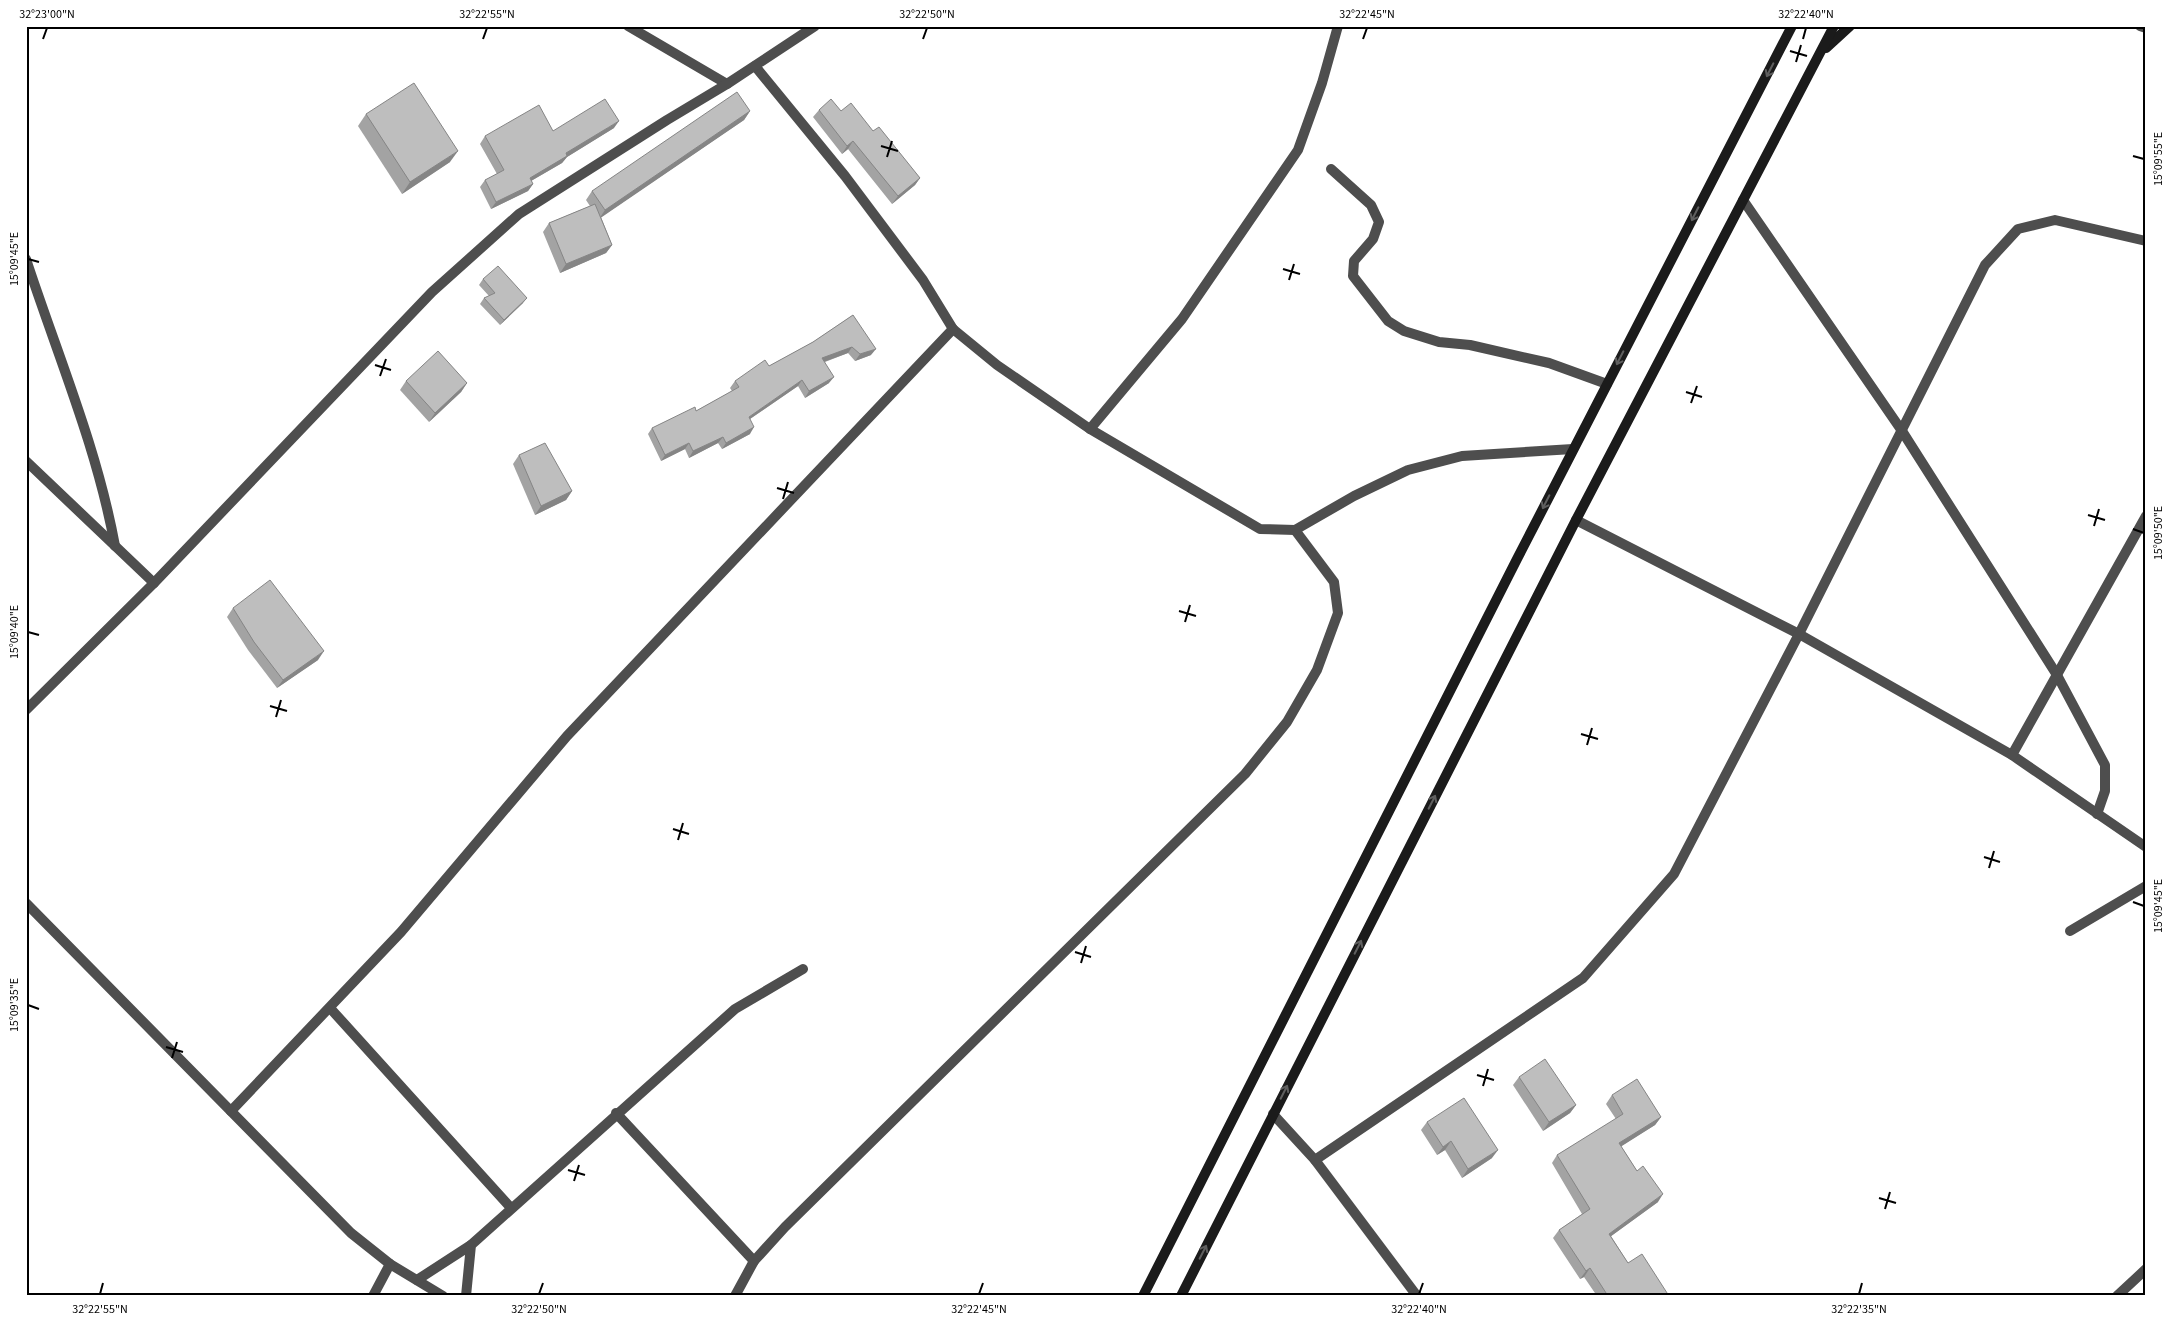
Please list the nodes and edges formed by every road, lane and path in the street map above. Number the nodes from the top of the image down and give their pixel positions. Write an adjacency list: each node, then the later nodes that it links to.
1 (628, 26): 11 (street)
2 (815, 26): 10 (street)
3 (1338, 26): 18 (street)
4 (1792, 26): 17 (main road, one-way to 17)
5 (1834, 26): 9 (main road)
6 (1850, 26): 9 (main road)
7 (2140, 26): 8 (street)
8 (2146, 28)
9 (1819, 54): 13 (main road)
10 (755, 66): 11 (street); 16 (street)
11 (727, 84): 26 (street)
12 (1330, 169): 17 (street)
13 (1743, 200): 19 (street); 23 (main road)
14 (2146, 241): 19 (street)
15 (26, 258): 25 (street)
16 (954, 329): 18 (street); 37 (street)
17 (1607, 384): 20 (main road)
18 (1090, 429): 24 (street)
19 (1902, 431): 27 (street); 28 (street)
20 (1573, 449): 24 (street); 52 (main road, one-way to 52)
21 (26, 461): 25 (street)
22 (2146, 516): 28 (street)
23 (1576, 520): 27 (street); 40 (main road, one-way to 23)
24 (1295, 530): 44 (street)
25 (115, 546): 26 (street)
26 (154, 583): 29 (street)
27 (1799, 634): 30 (street); 41 (street)
28 (2057, 675): 30 (street); 31 (street)
29 (26, 710)
30 (2012, 755): 31 (street)
31 (2097, 814): 32 (street)
32 (2146, 846)
33 (2146, 886): 35 (street)
34 (26, 903): 38 (street)
35 (2070, 931)
36 (803, 969): 39 (street)
37 (330, 1008): 38 (street); 42 (street)
38 (231, 1111): 45 (street)
39 (616, 1113): 42 (street); 44 (street)
40 (1273, 1114): 41 (street); 53 (main road, one-way to 40)
41 (1315, 1160): 54 (street)
42 (511, 1208): 43 (street)
43 (471, 1245): 47 (street); 50 (street)
44 (754, 1261): 51 (street)
45 (390, 1264): 47 (street); 48 (street)
46 (2146, 1269): 55 (street)
47 (417, 1280): 49 (street)
48 (373, 1296)
49 (443, 1296)
50 (466, 1296)
51 (735, 1296)
52 (1143, 1296)
53 (1180, 1296)
54 (1417, 1296)
55 (2118, 1296)

